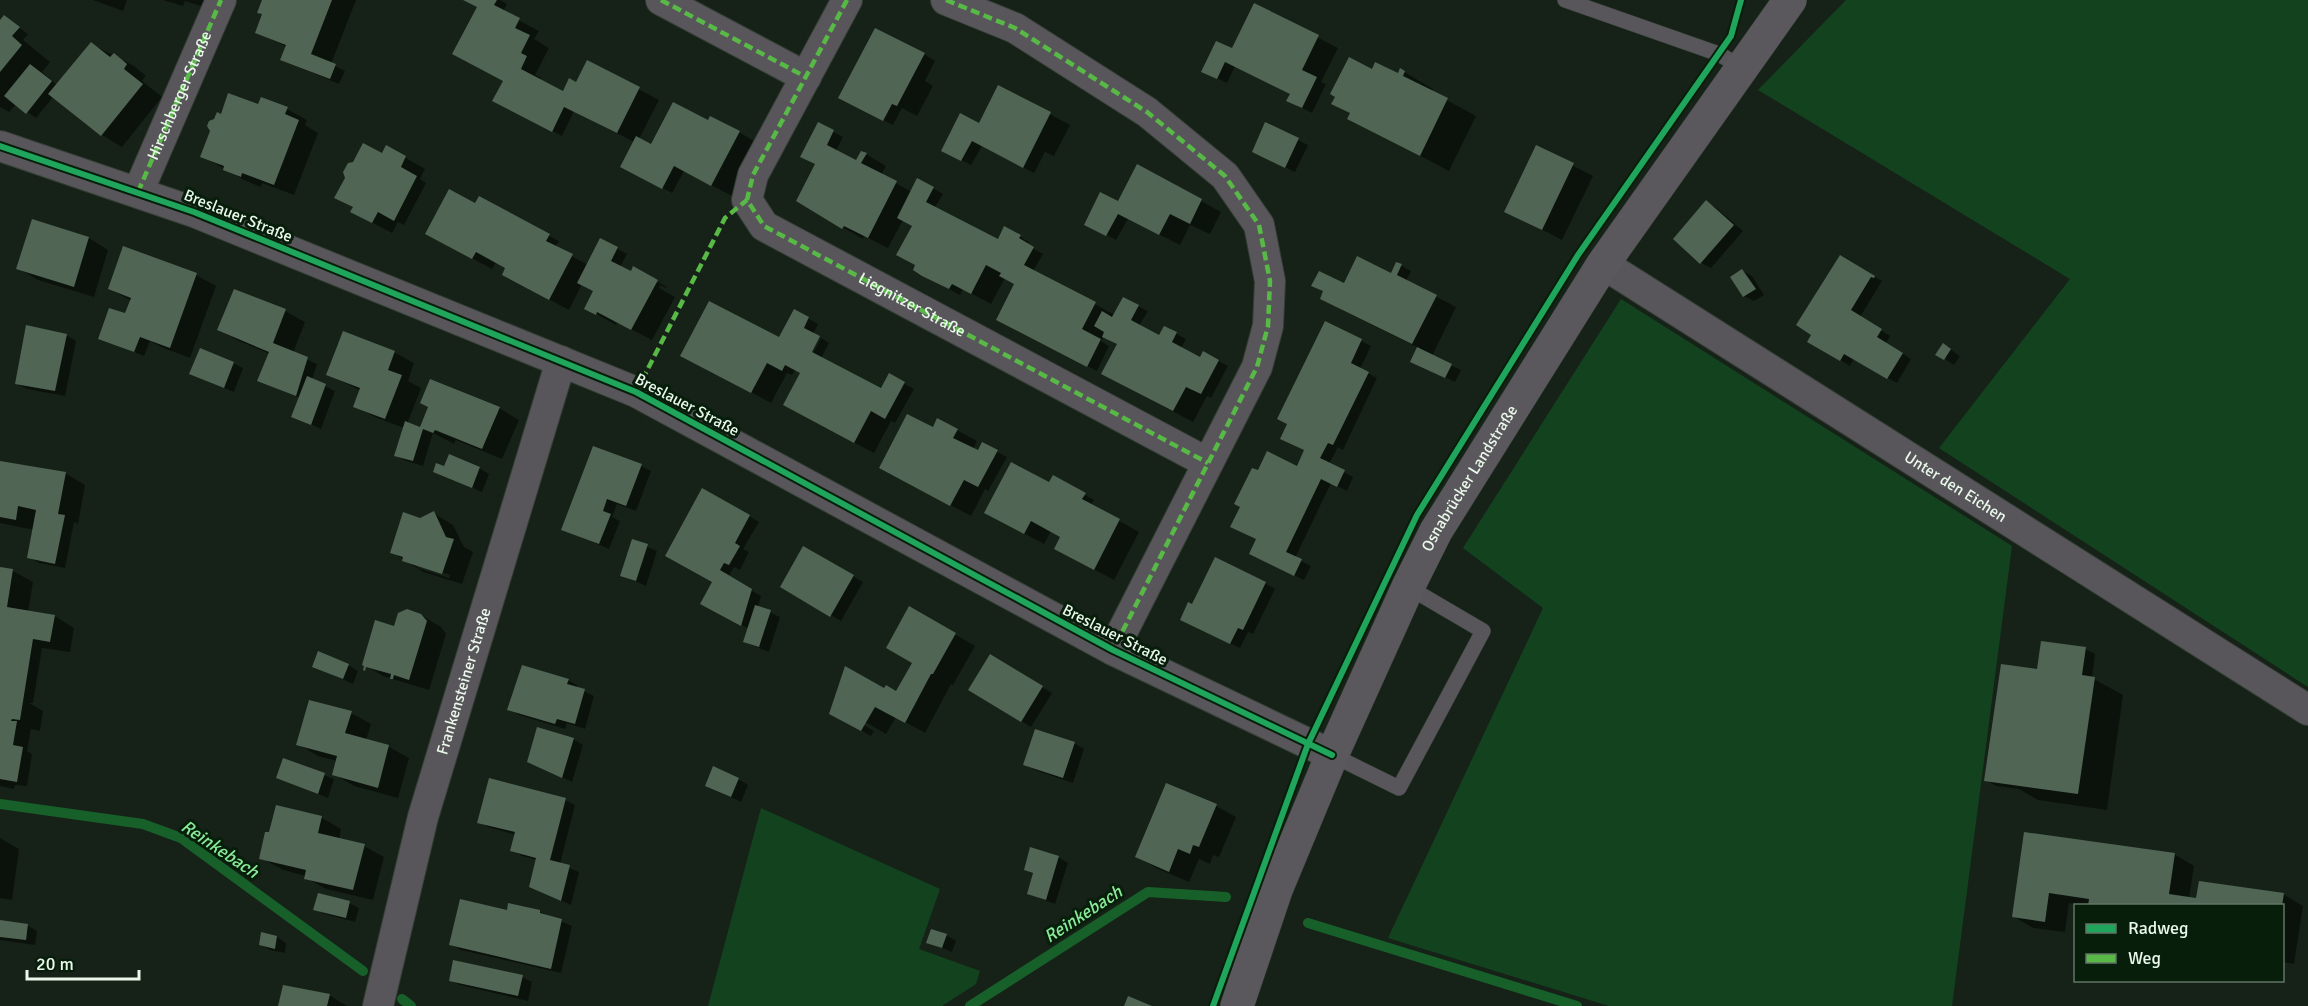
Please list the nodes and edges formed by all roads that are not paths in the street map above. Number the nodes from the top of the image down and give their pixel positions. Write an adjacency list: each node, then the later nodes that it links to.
1 (221, 0): 10 (street, Hirschberger Straße)
2 (661, 0): 8 (street)
3 (847, 0): 8 (street, Liegnitzer Straße)
4 (946, 0): 13 (street)
5 (1565, 0): 7 (lane)
6 (1790, 0): 7 (street, Osnabrücker Landstraße)
7 (1741, 67): 11 (street, Osnabrücker Landstraße)
8 (806, 77): 13 (street, Liegnitzer Straße)
9 (0, 146): 10 (street, Breslauer Straße)
10 (138, 192): 12 (street, Breslauer Straße)
11 (1603, 264): 14 (street, Osnabrücker Landstraße); 16 (street, Unter den Eichen)
12 (561, 361): 15 (street, Breslauer Straße); 18 (street, Frankensteiner Straße)
13 (1208, 462): 15 (street)
14 (1408, 586): 17 (street, Osnabrücker Landstraße); 17 (lane)
15 (1113, 650): 17 (street, Breslauer Straße)
16 (2308, 710)
17 (1332, 755): 19 (street, Osnabrücker Landstraße)
18 (378, 1006)
19 (1237, 1006)

